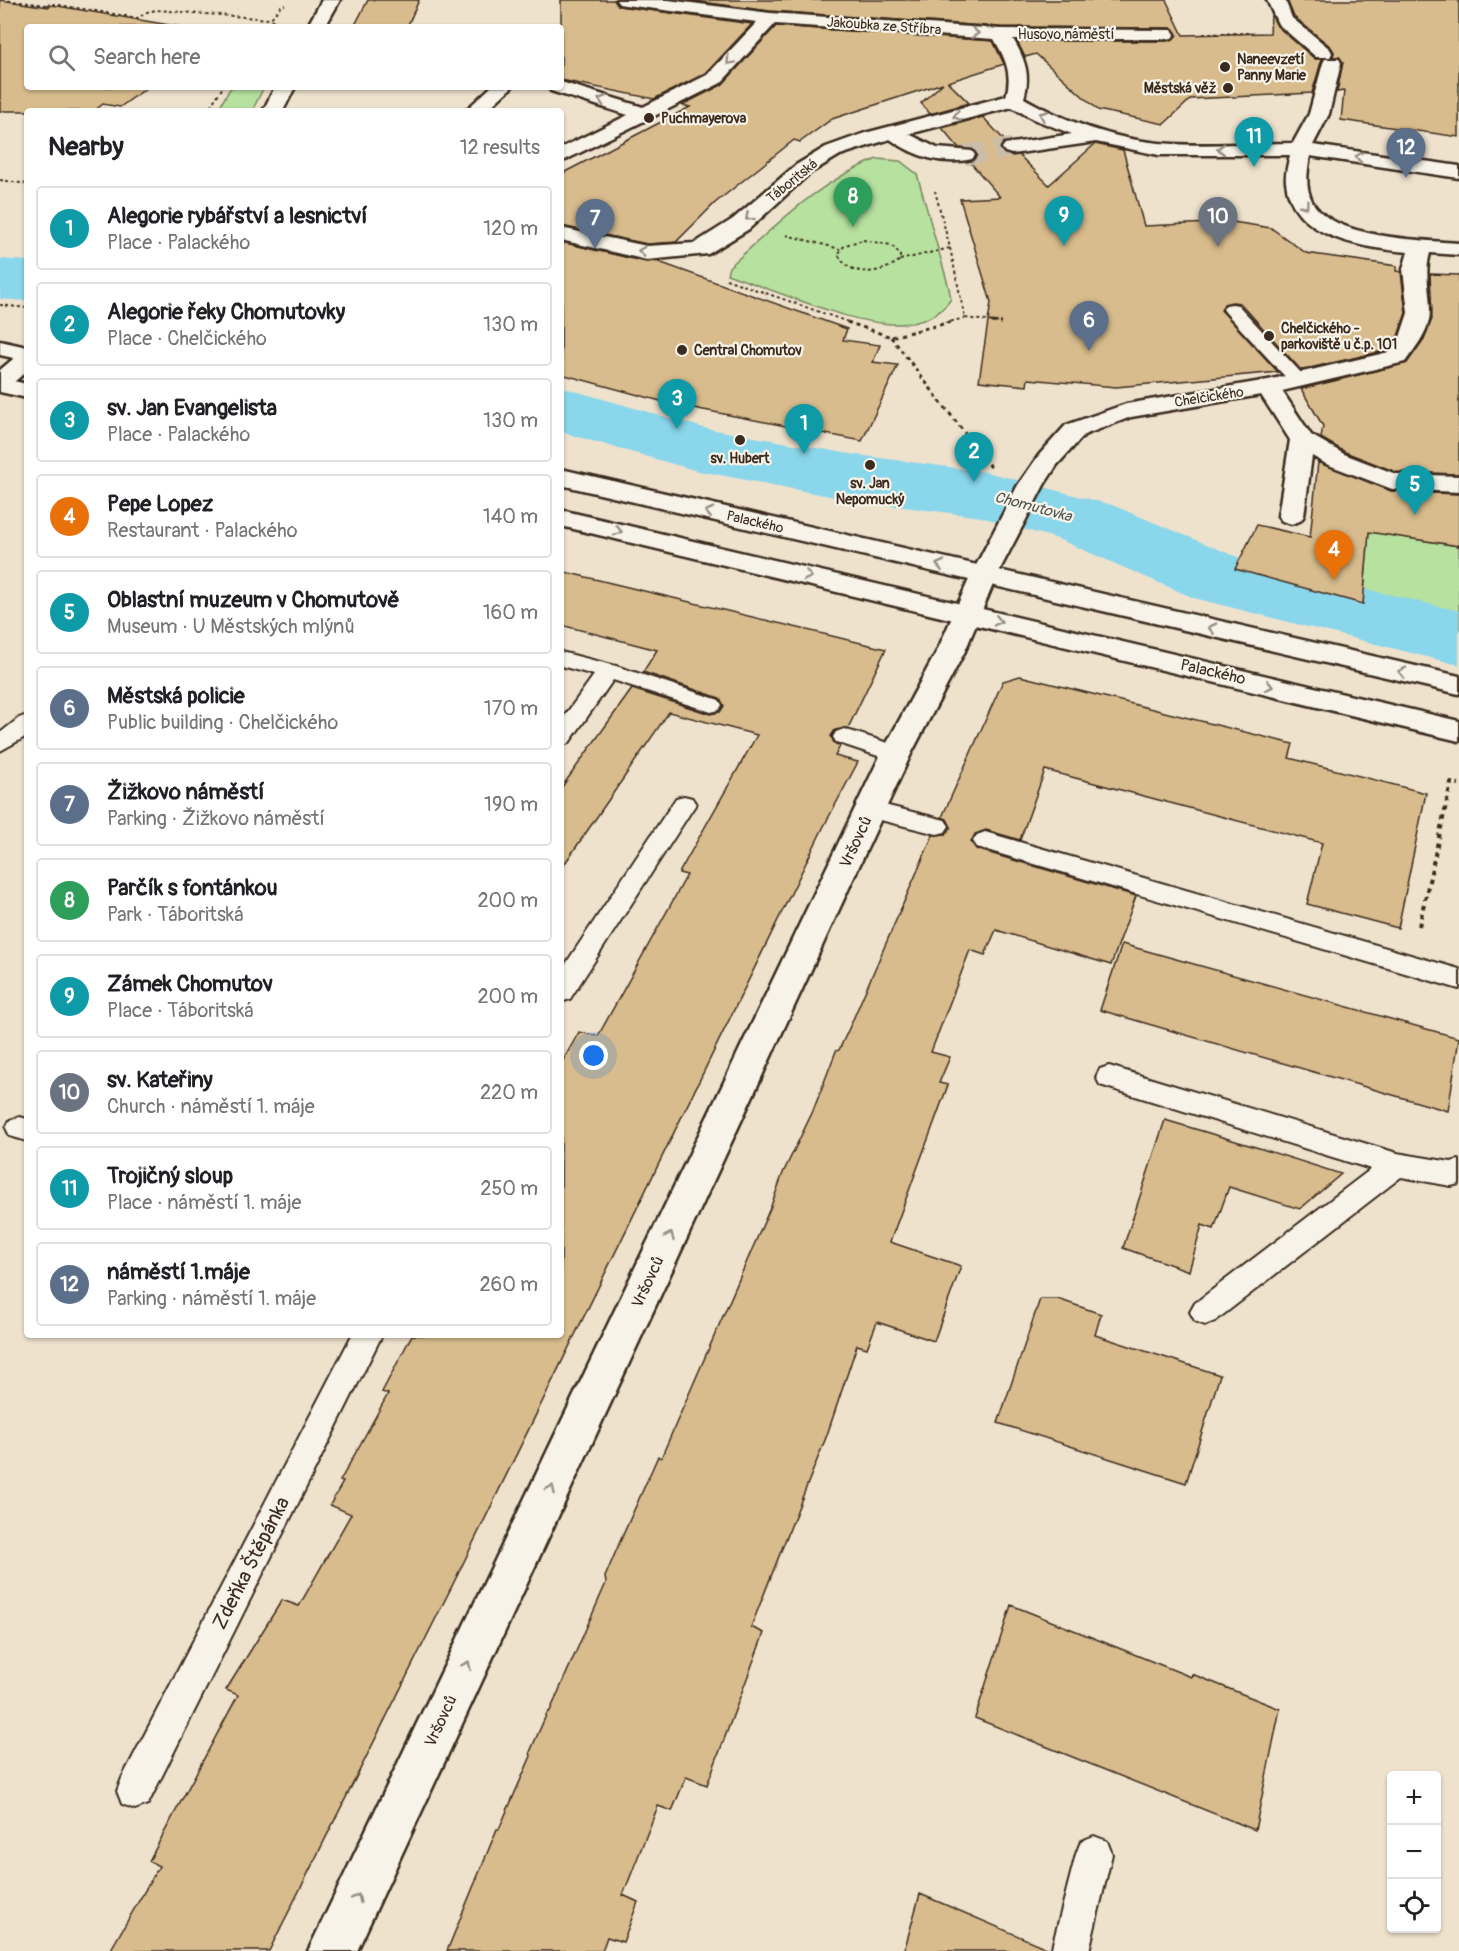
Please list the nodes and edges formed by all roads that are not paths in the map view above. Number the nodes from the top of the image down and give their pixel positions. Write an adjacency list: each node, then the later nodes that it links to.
1 (331, 0): 6 (street)
2 (625, 0): 4 (street, Jakoubka ze Stříbra)
3 (1275, 0): 19 (street)
4 (736, 7): 5 (street, Jakoubka ze Stříbra)
5 (770, 18): 7 (street, Jakoubka ze Stříbra, one-way to 7); 15 (street, one-way to 15)
6 (318, 24)
7 (1000, 34): 8 (street, Husovo náměstí); 12 (street, Husovo náměstí)
8 (1166, 34)
9 (564, 89): 15 (street, one-way to 9)
10 (284, 90): 13 (street)
11 (499, 90): 14 (street)
12 (1014, 100): 16 (street, Táboritská, one-way to 16); 17 (street, one-way to 12)
13 (274, 108)
14 (478, 108)
15 (645, 114): 20 (street)
16 (892, 132): 21 (street); 23 (street, Táboritská, one-way to 23)
17 (1096, 136): 18 (street); 19 (street, one-way to 17)
18 (1012, 147)
19 (1301, 149): 22 (street, one-way to 19); 24 (street, one-way to 24)
20 (564, 154)
21 (965, 155)
22 (1459, 172)
23 (564, 235)
24 (1420, 246): 25 (street); 30 (street, Chelčického)
25 (1459, 249)
26 (1232, 309): 30 (lane)
27 (0, 348): 28 (street)
28 (24, 353)
29 (24, 362): 31 (street)
30 (1298, 380): 32 (street, Chelčického)
31 (0, 384): 33 (street)
32 (1268, 387): 34 (street); 39 (street, Chelčického)
33 (24, 390)
34 (1302, 440): 36 (street); 37 (street)
35 (564, 478): 39 (street, Palackého, one-way to 35)
36 (1459, 484)
37 (1291, 516)
38 (564, 519): 40 (street, Palackého, one-way to 40)
39 (984, 575): 40 (street); 43 (street, Palackého, one-way to 39)
40 (966, 613): 46 (street, Palackého, one-way to 46); 50 (street, Vršovců)
41 (564, 660): 42 (lane)
42 (608, 671): 44 (lane); 47 (lane)
43 (1459, 686)
44 (711, 705)
45 (24, 726): 49 (lane)
46 (1459, 731)
47 (564, 734)
48 (843, 737): 50 (lane)
49 (0, 743)
50 (897, 754): 52 (street, Vršovců)
51 (684, 804): 56 (lane)
52 (872, 810): 53 (lane); 64 (street, Vršovců, one-way to 52)
53 (937, 826)
54 (985, 841): 55 (lane)
55 (1459, 979)
56 (564, 987)
57 (1108, 1077): 58 (lane)
58 (1397, 1165): 59 (lane); 60 (lane)
59 (1459, 1172)
60 (1205, 1312)
61 (365, 1338): 62 (lane, Zdeňka Štěpánka)
62 (135, 1791)
63 (1094, 1854): 65 (lane)
64 (332, 1951)
65 (1070, 1951)

